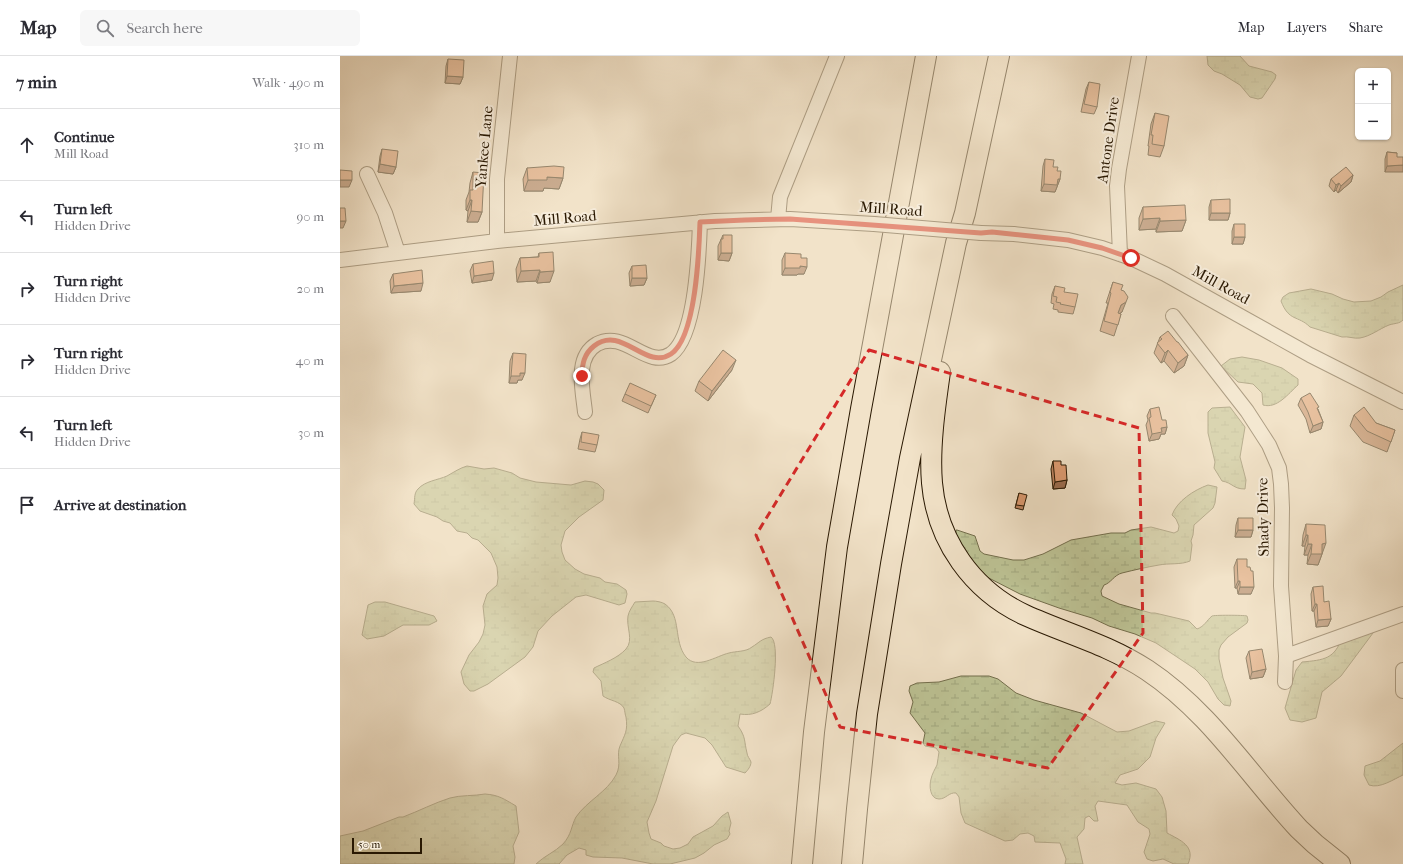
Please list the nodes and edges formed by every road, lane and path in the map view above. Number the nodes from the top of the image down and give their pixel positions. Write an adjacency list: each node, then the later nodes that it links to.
1 (510, 56): 9 (street, Yankee Lane)
2 (837, 56): 7 (street)
3 (926, 56): 22 (highway)
4 (999, 56): 10 (highway)
5 (1139, 56): 12 (street, Antone Drive)
6 (367, 174): 11 (street)
7 (778, 219): 8 (street, Mill Road); 12 (street, Mill Road, bridge)
8 (700, 222): 9 (street, Mill Road); 16 (street)
9 (497, 241): 11 (street, Mill Road)
10 (956, 243): 23 (highway); 24 (highway)
11 (398, 253): 13 (street, Mill Road)
12 (1120, 254): 15 (street, Mill Road)
13 (340, 260)
14 (1173, 316): 18 (street, Shady Drive)
15 (1403, 402)
16 (585, 412)
17 (1403, 614): 18 (street)
18 (1286, 656): 20 (street, Shady Drive)
19 (1403, 670): 21 (street)
20 (1285, 682)
21 (1403, 691)
22 (802, 864)
23 (852, 864)
24 (1340, 864)

